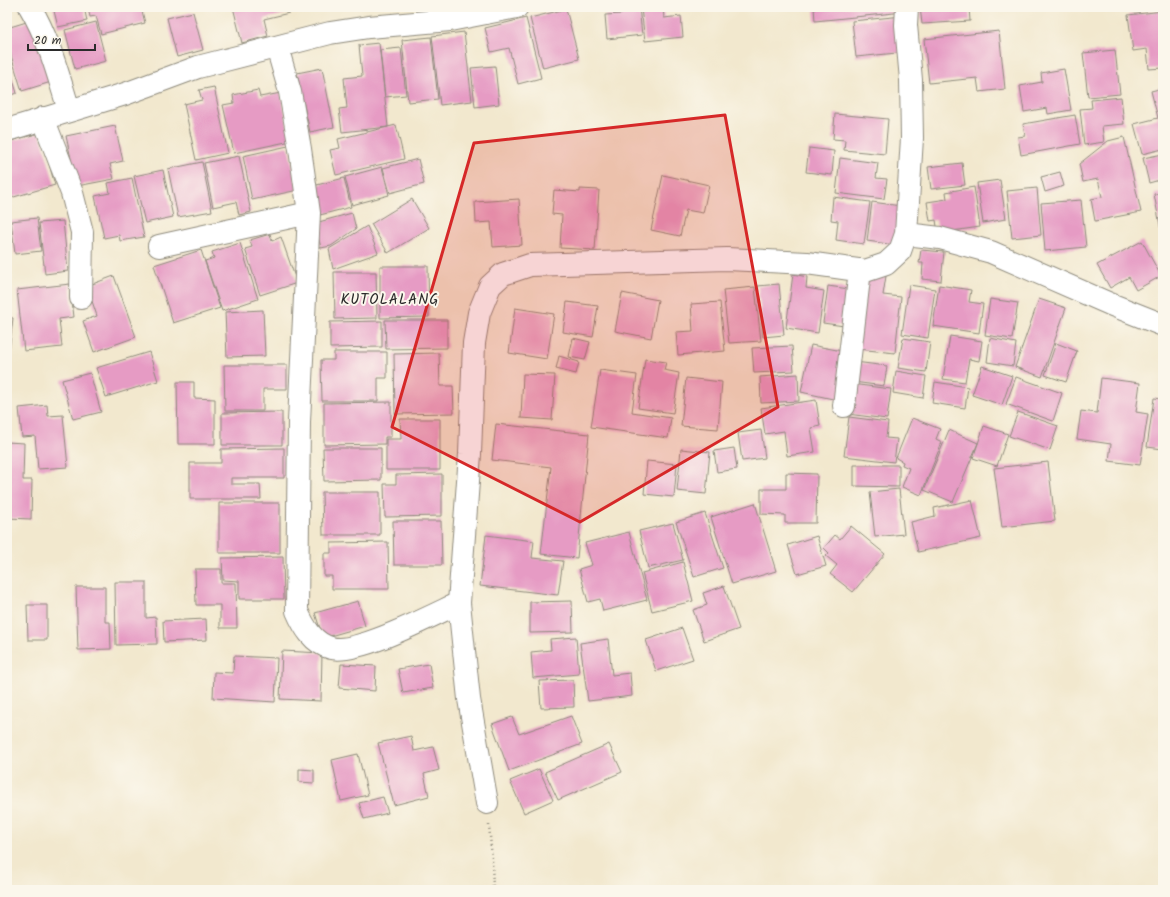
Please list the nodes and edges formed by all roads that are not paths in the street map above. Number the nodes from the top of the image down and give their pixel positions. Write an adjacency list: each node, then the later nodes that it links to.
1 (30, 7): 5 (street)
2 (517, 7): 4 (street)
3 (907, 7): 9 (street)
4 (277, 46): 5 (street); 8 (street)
5 (69, 110): 6 (street)
6 (43, 118): 7 (street); 12 (street)
7 (7, 130)
8 (309, 213): 10 (street); 15 (street)
9 (906, 234): 11 (street); 13 (street)
10 (159, 246)
11 (860, 270): 14 (street); 15 (street)
12 (81, 298)
13 (1163, 325)
14 (844, 406)
15 (459, 602): 16 (street)
16 (487, 803)

